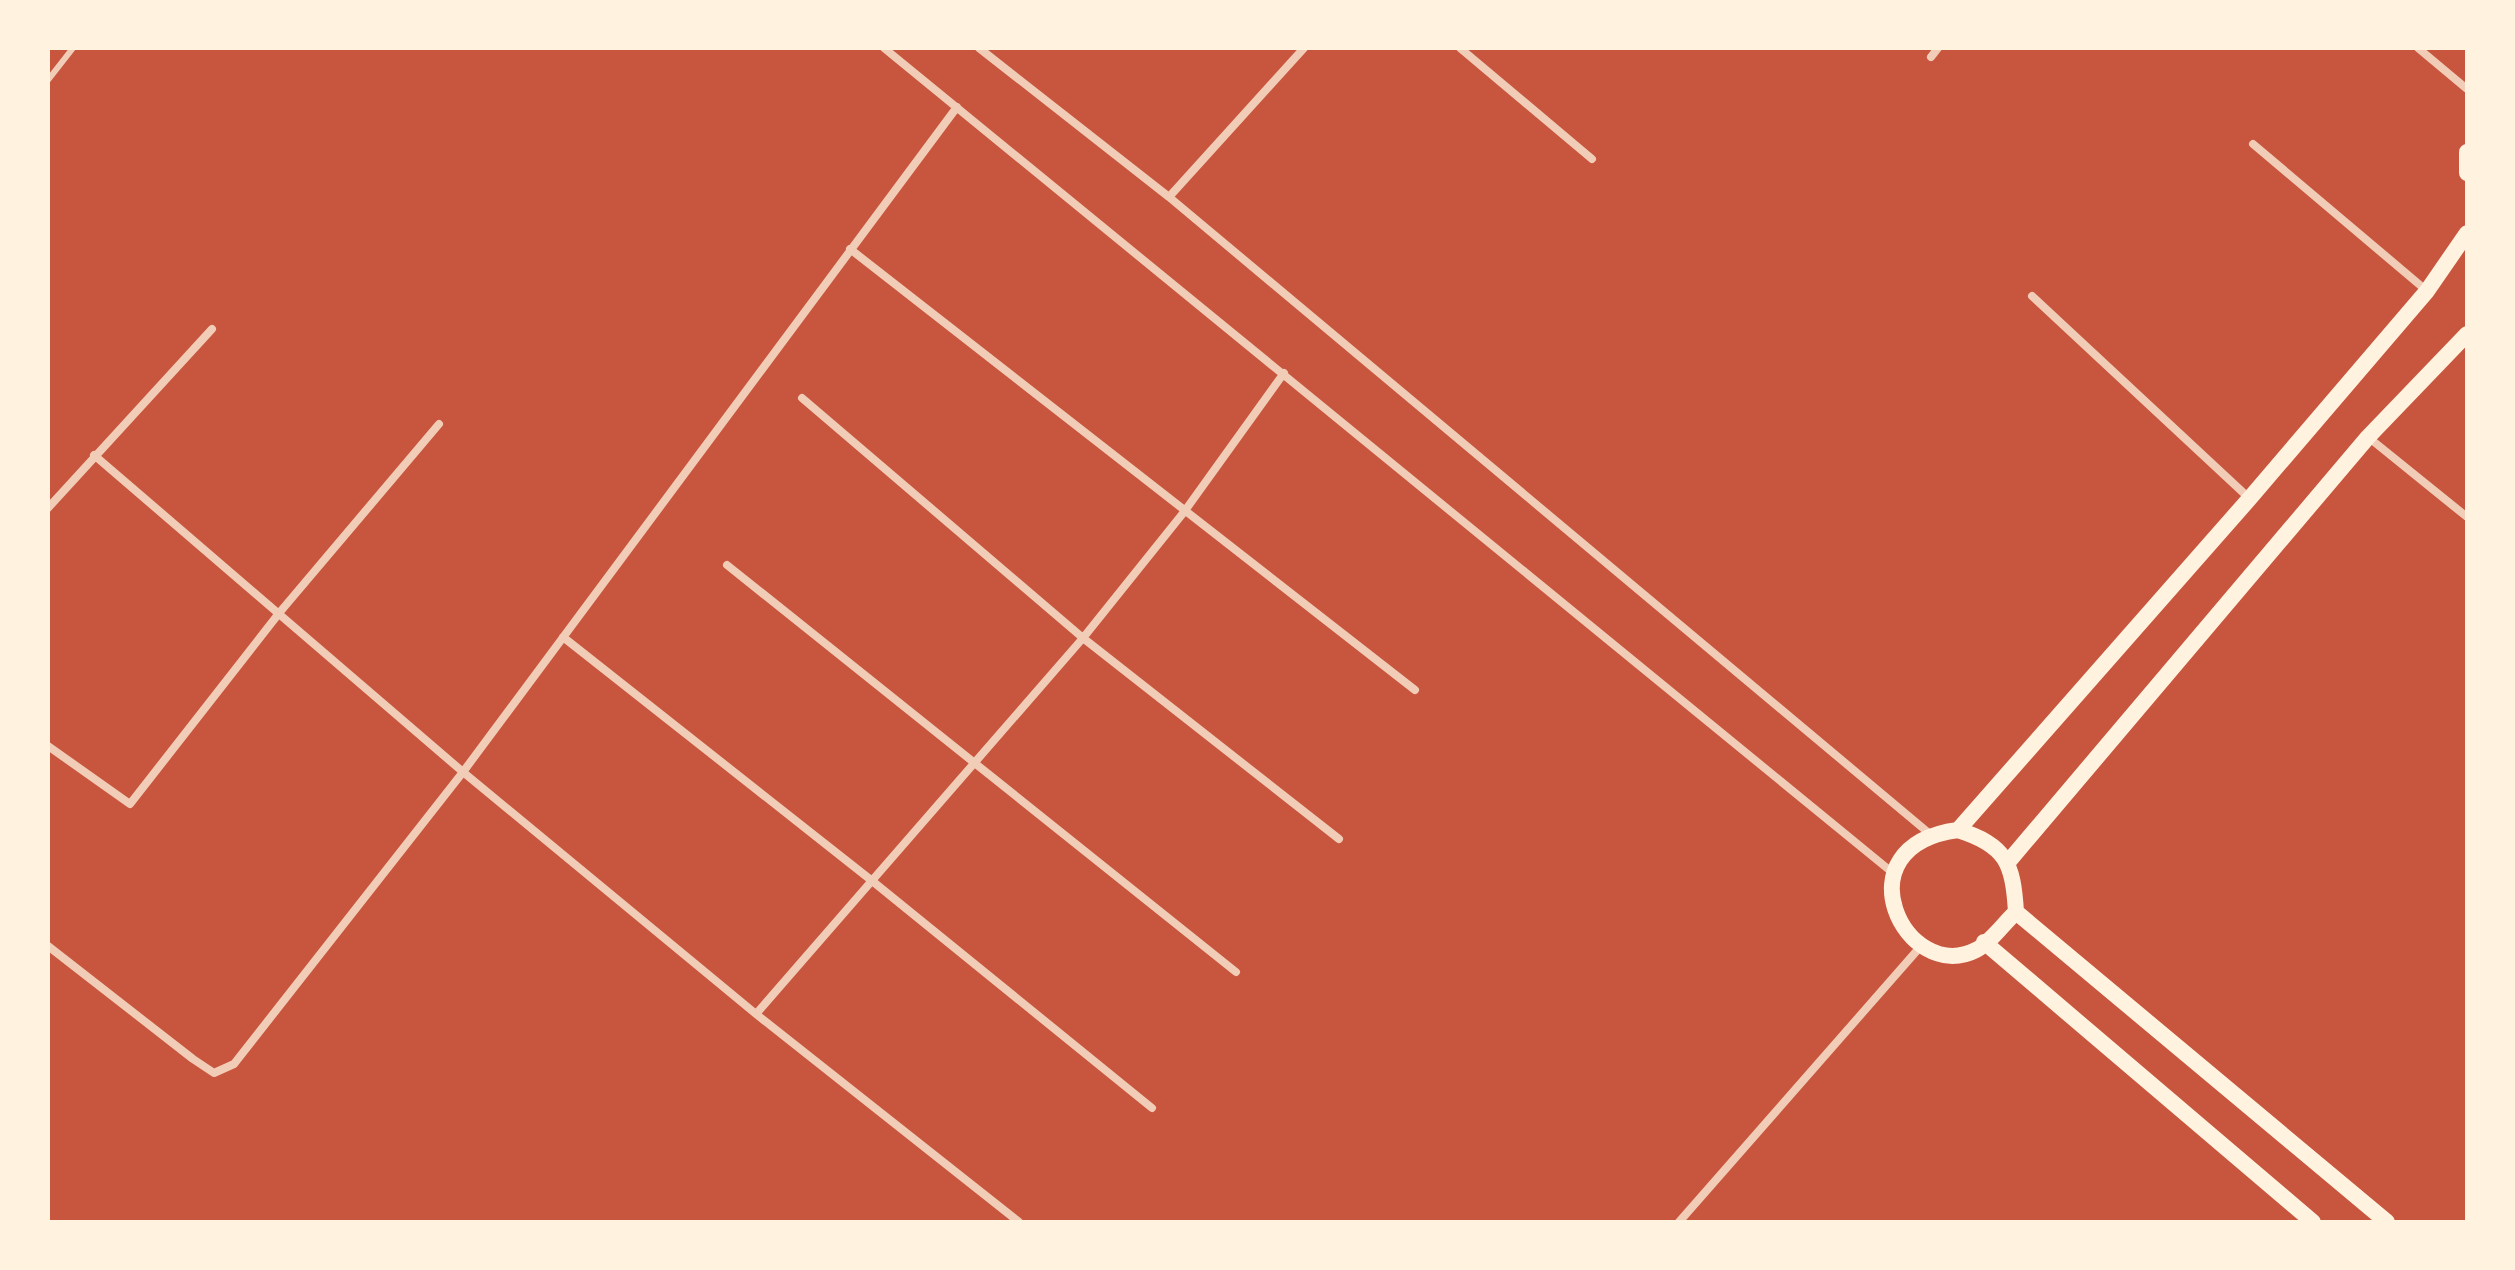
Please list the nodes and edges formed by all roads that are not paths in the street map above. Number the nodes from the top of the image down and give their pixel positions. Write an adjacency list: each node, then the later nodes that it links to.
1 (73, 48): 9 (lane)
2 (884, 48): 11 (street)
3 (979, 48): 16 (street)
4 (1304, 48): 16 (street)
5 (1460, 48): 14 (street)
6 (1938, 48): 8 (street)
7 (2418, 48): 10 (street)
8 (1931, 57)
9 (48, 80)
10 (2467, 89)
11 (957, 107): 18 (street); 23 (street)
12 (2253, 144): 19 (street)
13 (2467, 152): 15 (main road)
14 (1592, 159)
15 (2467, 173)
16 (1169, 197): 41 (street)
17 (2467, 233): 19 (main road)
18 (850, 249): 30 (street); 34 (street)
19 (2427, 291): 28 (main road)
20 (2032, 296): 28 (street)
21 (212, 329): 27 (street)
22 (2467, 334): 26 (main road)
23 (1284, 373): 30 (street); 44 (street)
24 (802, 398): 35 (street)
25 (439, 424): 33 (street)
26 (2368, 437): 31 (street); 43 (main road)
27 (94, 455): 29 (street); 33 (street)
28 (2250, 498): 40 (main road)
29 (48, 508)
30 (1184, 512): 35 (street); 36 (street)
31 (2467, 517)
32 (727, 565): 38 (street)
33 (280, 612): 37 (street); 39 (street)
34 (563, 637): 39 (street); 45 (street)
35 (1083, 638): 38 (street); 42 (street)
36 (1415, 690)
37 (48, 746)
38 (972, 764): 45 (street); 50 (street)
39 (463, 772): 48 (street); 51 (street)
40 (1958, 830): 41 (main road); 43 (main road)
41 (1930, 834): 44 (main road)
42 (1339, 839)
43 (2009, 861): 46 (main road)
44 (1893, 873): 49 (main road)
45 (871, 880): 51 (street); 52 (street)
46 (2016, 912): 47 (main road); 56 (main road)
47 (1984, 942): 49 (main road); 55 (main road)
48 (48, 946)
49 (1921, 946): 54 (street)
50 (1236, 972)
51 (756, 1014): 53 (street)
52 (1152, 1108)
53 (1019, 1222)
54 (1679, 1222)
55 (2313, 1222)
56 (2387, 1222)

